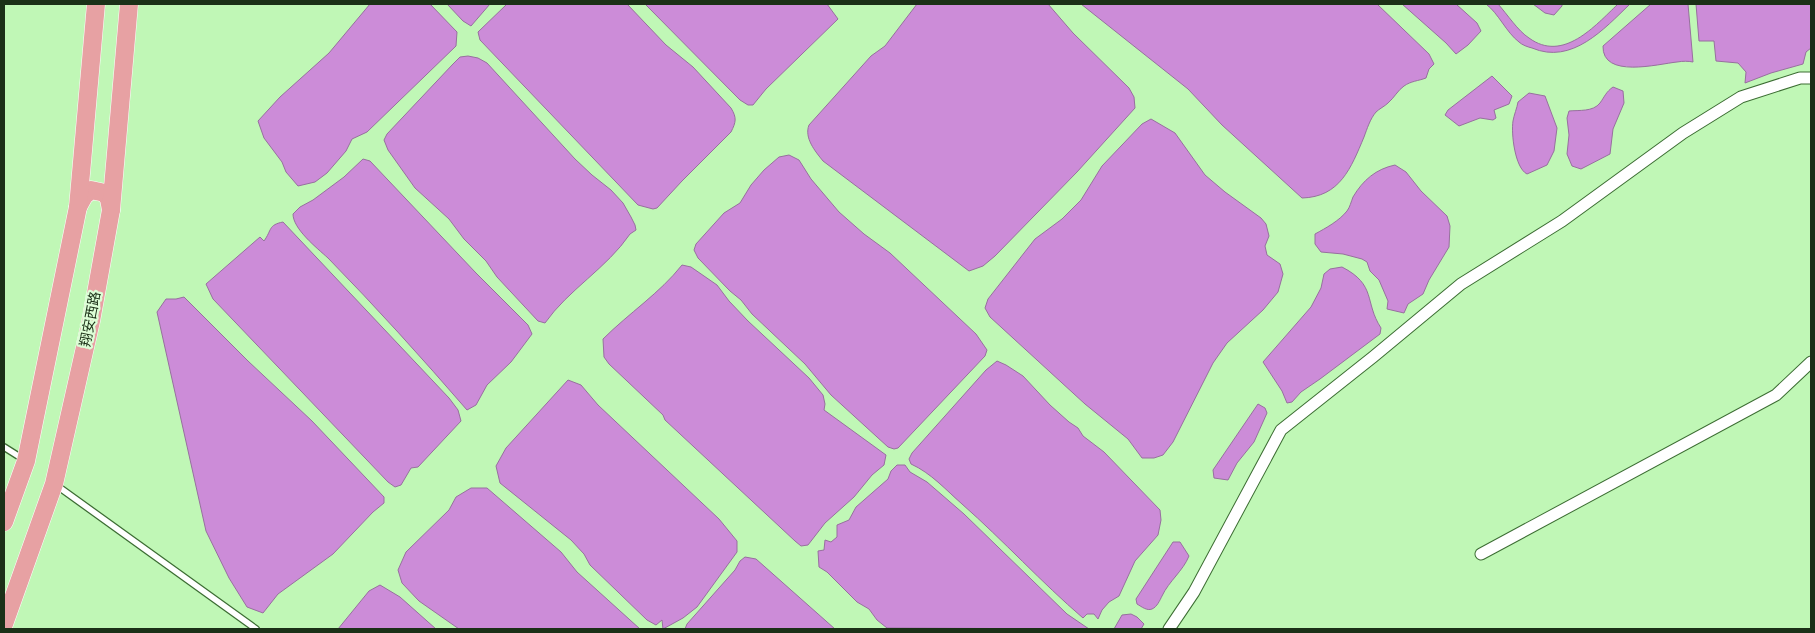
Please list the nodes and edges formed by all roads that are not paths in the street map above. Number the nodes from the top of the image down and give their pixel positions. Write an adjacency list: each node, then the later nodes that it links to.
1 (96, 4): 4 (main road)
2 (129, 4): 5 (main road, 翔安西路)
3 (1811, 78): 14 (street)
4 (78, 207): 5 (main road); 8 (main road)
5 (111, 210): 9 (main road, 翔安西路)
6 (1811, 362): 11 (street)
7 (4, 447): 8 (lane)
8 (26, 460): 10 (main road)
9 (54, 484): 12 (main road, 翔安西路); 13 (lane)
10 (4, 522)
11 (1481, 554)
12 (4, 624)
13 (256, 629)
14 (1169, 629)

